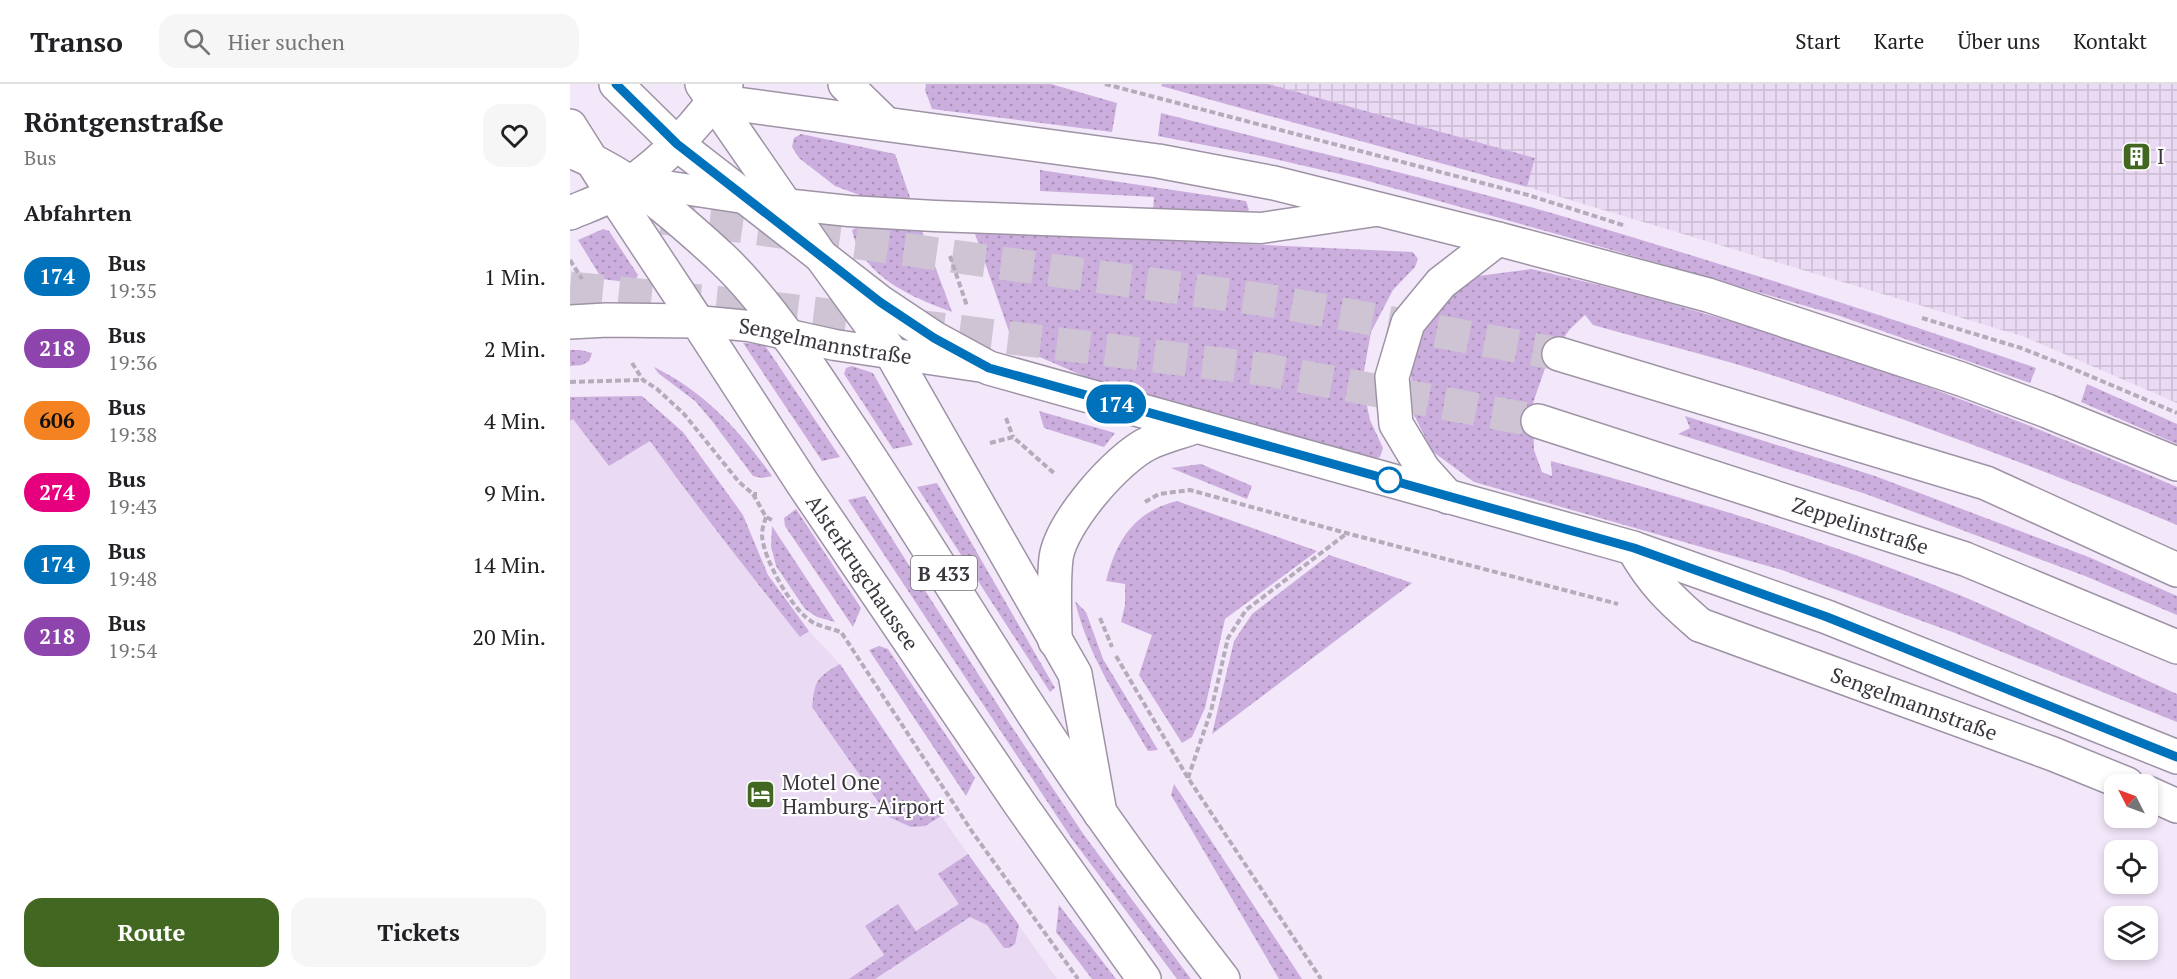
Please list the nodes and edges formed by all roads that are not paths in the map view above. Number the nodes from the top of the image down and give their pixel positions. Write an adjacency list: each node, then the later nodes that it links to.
1 (616, 84): 6 (main road)
2 (845, 84): 4 (main road)
3 (714, 90): 4 (main road); 6 (main road); 10 (main road, Alsterkrugchaussee)
4 (886, 124): 11 (main road)
5 (570, 126): 7 (main road, Alsterkrugchaussee)
6 (677, 144): 8 (main road); 9 (main road)
7 (580, 155): 8 (main road, Alsterkrugchaussee / B 433)
8 (622, 188): 9 (lane); 12 (main road); 15 (main road, Alsterkrugchaussee); 17 (main road, Alsterkrugchaussee / B 433)
9 (747, 198): 10 (lane); 14 (main road)
10 (784, 204): 11 (lane); 14 (main road, Alsterkrugchaussee)
11 (1382, 210): 13 (main road)
12 (570, 213)
13 (1498, 239): 23 (main road); 24 (main road)
14 (818, 252): 18 (main road, Alsterkrugchaussee); 20 (main road)
15 (697, 321): 16 (main road); 17 (lane, Sengelmannstraße); 34 (main road, Alsterkrugchaussee)
16 (570, 322)
17 (787, 334): 18 (lane, Sengelmannstraße); 33 (main road, Alsterkrugchaussee / B 433)
18 (892, 354): 20 (lane, Sengelmannstraße); 27 (main road, Alsterkrugchaussee)
19 (1559, 354): 26 (main road)
20 (989, 368): 22 (main road)
21 (1538, 421): 28 (main road, Zeppelinstraße)
22 (1197, 426): 24 (main road); 27 (main road)
23 (2177, 464)
24 (1448, 496): 25 (main road)
25 (1634, 548): 29 (main road); 30 (main road, Sengelmannstraße)
26 (2177, 570)
27 (1055, 641): 33 (main road, Alsterkrugchaussee)
28 (2177, 647)
29 (2177, 757)
30 (2104, 775)
31 (2158, 798): 32 (main road)
32 (2177, 806)
33 (1100, 813): 35 (main road, Alsterkrugchaussee / B 433)
34 (1144, 979)
35 (1223, 979)

